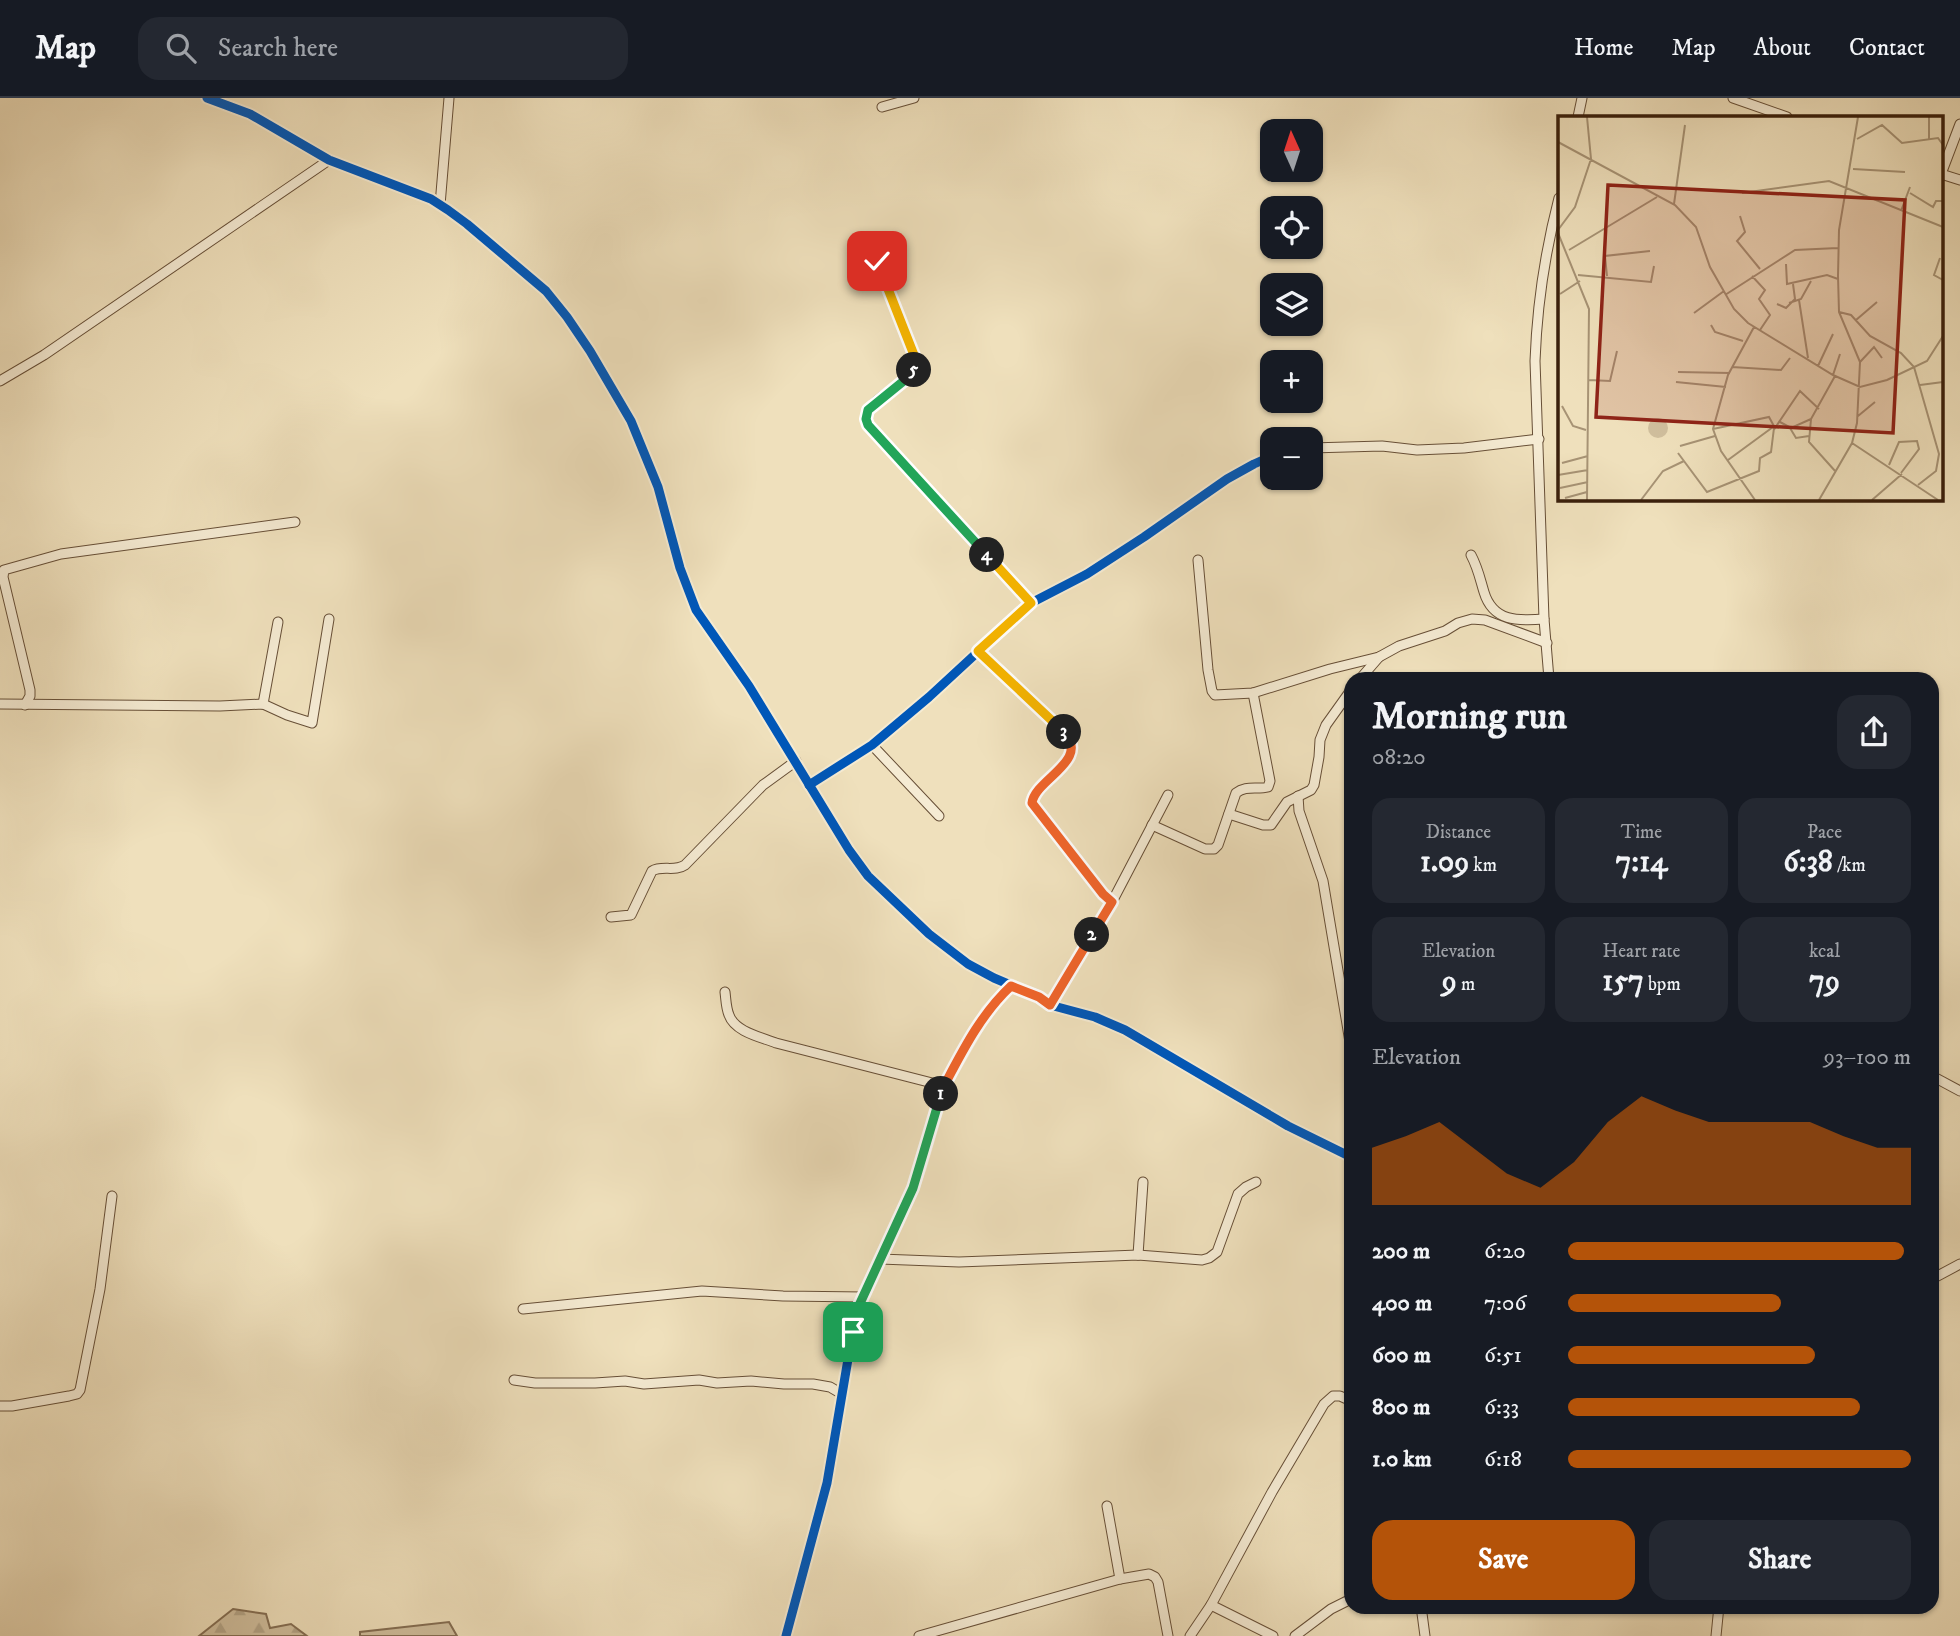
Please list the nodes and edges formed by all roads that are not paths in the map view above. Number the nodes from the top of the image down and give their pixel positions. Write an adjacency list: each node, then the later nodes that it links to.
1 (207, 98): 10 (street)
2 (449, 98): 15 (street)
3 (914, 98): 6 (street)
4 (1582, 98): 7 (street)
5 (1733, 98): 8 (street)
6 (883, 107)
7 (1578, 116)
8 (1784, 116)
9 (1960, 124): 11 (street)
10 (328, 160): 15 (street); 17 (street)
11 (1942, 171)
12 (1942, 174): 13 (street)
13 (1960, 180)
14 (1558, 202): 18 (street)
15 (440, 205): 41 (street)
16 (877, 261): 25 (street)
17 (0, 381)
18 (1539, 439): 19 (street); 28 (street)
19 (1323, 448)
20 (1260, 461): 25 (street)
21 (295, 522): 39 (street)
22 (1471, 555): 24 (street)
23 (1198, 560): 35 (street)
24 (1486, 599): 27 (street); 28 (street)
25 (1031, 603): 31 (street)
26 (330, 619): 38 (street)
27 (1472, 619): 30 (street); 32 (street)
28 (1544, 619): 30 (street)
29 (278, 622): 38 (street)
30 (1547, 643): 34 (street)
31 (978, 651): 40 (street); 48 (street)
32 (1380, 657): 33 (street); 35 (street)
33 (1366, 672)
34 (1549, 672)
35 (1253, 693): 45 (street)
36 (1344, 700): 44 (street)
37 (0, 704): 39 (street)
38 (263, 704): 39 (street)
39 (25, 705)
40 (872, 745): 42 (street); 46 (street)
41 (796, 761): 42 (street); 49 (street)
42 (809, 785): 50 (street)
43 (1168, 794): 47 (street)
44 (1298, 796): 45 (street); 53 (street)
45 (1228, 814): 47 (street)
46 (939, 816)
47 (1152, 825): 48 (street)
48 (1112, 902): 52 (street)
49 (611, 917)
50 (1011, 986): 52 (street); 55 (street)
51 (725, 992): 55 (street)
52 (1050, 1005): 57 (street)
53 (1344, 1006)
54 (1939, 1080): 56 (street)
55 (944, 1086): 62 (street)
56 (1960, 1091)
57 (1344, 1153)
58 (1143, 1182): 61 (street)
59 (1256, 1182): 61 (street)
60 (112, 1196): 70 (street)
61 (1138, 1255): 62 (street)
62 (880, 1259): 65 (street)
63 (1960, 1264): 64 (street)
64 (1939, 1275)
65 (864, 1297): 66 (street); 68 (street)
66 (523, 1310)
67 (514, 1380): 68 (street)
68 (842, 1394): 77 (street)
69 (1344, 1398): 74 (street)
70 (0, 1406)
71 (1107, 1506): 72 (street)
72 (1120, 1579): 78 (street); 79 (street)
73 (1344, 1602): 82 (street)
74 (1211, 1605): 80 (street); 81 (street)
75 (1422, 1614): 83 (street)
76 (1718, 1614): 84 (street)
77 (786, 1636)
78 (919, 1636)
79 (1168, 1636)
80 (1190, 1636)
81 (1273, 1636)
82 (1295, 1636)
83 (1425, 1636)
84 (1716, 1636)

